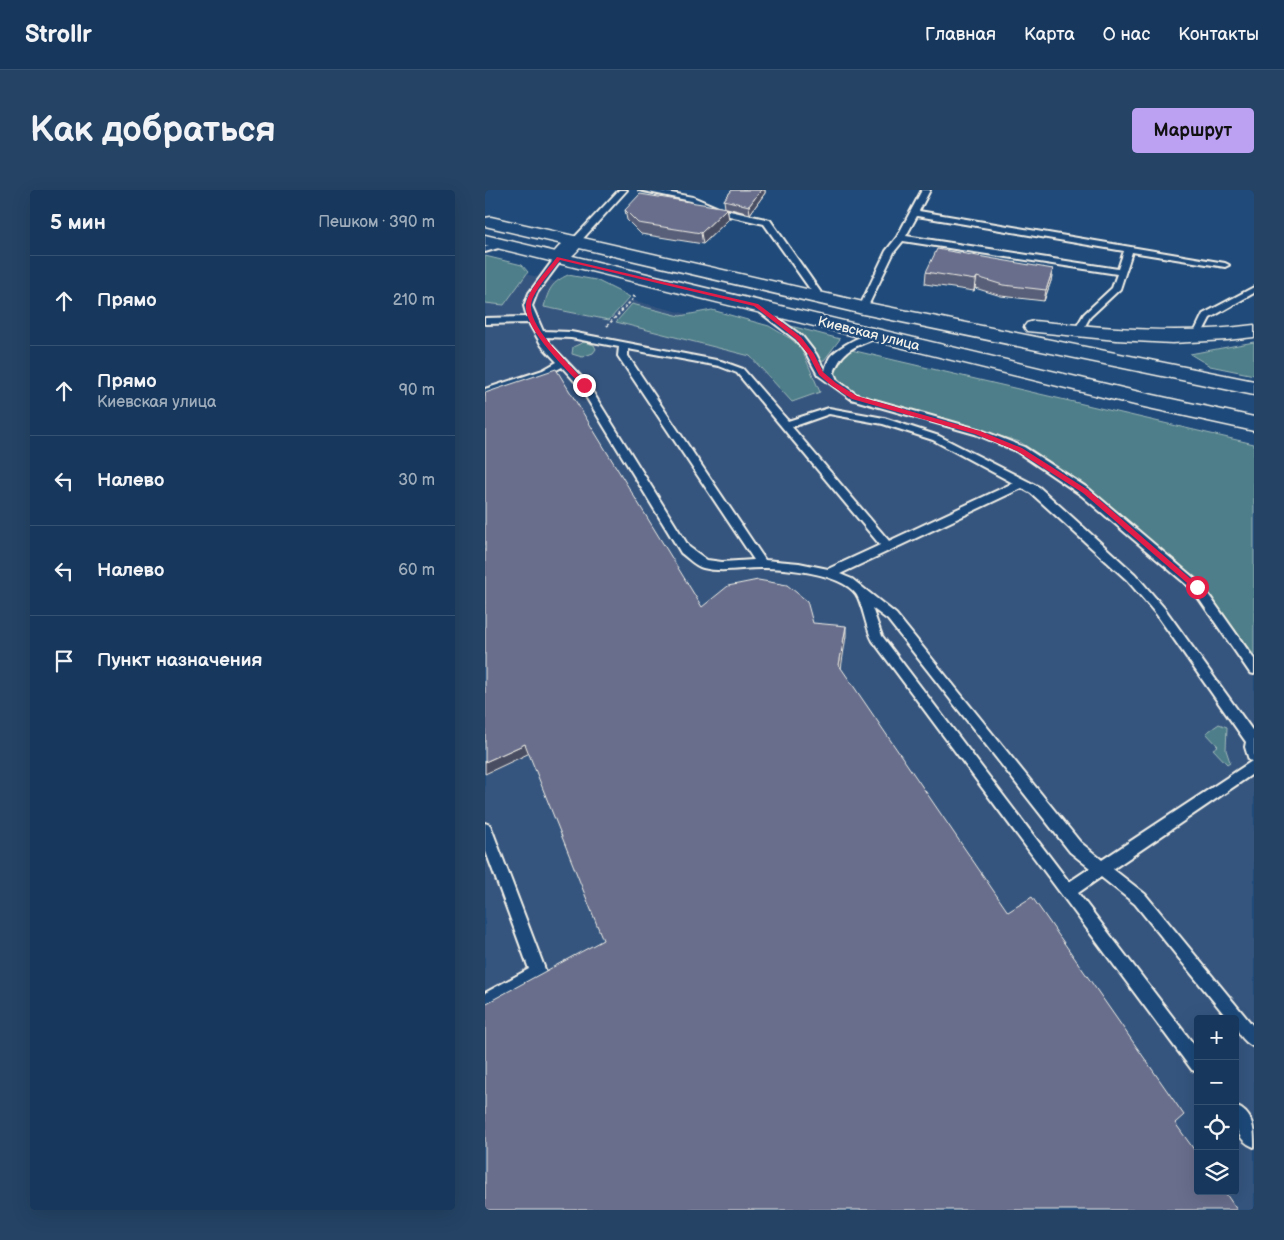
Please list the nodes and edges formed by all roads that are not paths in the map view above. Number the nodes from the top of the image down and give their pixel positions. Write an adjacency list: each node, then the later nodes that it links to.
1 (623, 190): 9 (lane)
2 (643, 190): 5 (lane)
3 (701, 190): 5 (lane)
4 (926, 190): 6 (lane)
5 (693, 198): 17 (lane)
6 (915, 213): 8 (lane); 11 (lane)
7 (485, 221): 9 (main road, Киевская улица)
8 (901, 238): 15 (lane); 19 (lane)
9 (576, 241): 13 (main road); 17 (main road, Киевская улица)
10 (493, 242): 12 (lane); 13 (main road, Киевская улица)
11 (1129, 248): 14 (lane); 15 (lane)
12 (485, 250)
13 (559, 258): 18 (main road, Киевская улица); 20 (lane)
14 (1225, 265)
15 (1120, 272): 22 (lane)
16 (1254, 290): 26 (lane)
17 (820, 298): 19 (main road, Киевская улица)
18 (756, 305): 25 (main road, Киевская улица); 29 (lane)
19 (863, 308): 22 (main road); 30 (main road, Киевская улица)
20 (532, 320): 21 (lane); 24 (lane)
21 (485, 321)
22 (1078, 331): 26 (main road)
23 (1254, 331): 26 (main road)
24 (540, 334): 27 (lane); 28 (lane)
25 (876, 335): 29 (lane); 32 (main road, Киевская улица)
26 (1196, 337)
27 (623, 345): 33 (lane); 36 (lane)
28 (563, 363): 31 (lane); 36 (lane)
29 (834, 384): 39 (lane)
30 (1254, 388)
31 (485, 392)
32 (1254, 424)
33 (787, 425): 34 (lane); 35 (lane)
34 (1022, 483): 35 (lane); 40 (lane)
35 (887, 546): 37 (lane)
36 (762, 564): 37 (lane)
37 (829, 574): 38 (lane)
38 (861, 593): 44 (lane); 45 (lane)
39 (1254, 669)
40 (1253, 738): 41 (lane)
41 (1254, 756)
42 (1254, 766): 44 (lane)
43 (485, 830): 46 (lane)
44 (1101, 868): 45 (lane); 47 (lane)
45 (1068, 891): 48 (lane)
46 (485, 1002)
47 (1254, 1039)
48 (1195, 1060)
49 (1239, 1119): 50 (lane)
50 (1254, 1139)

